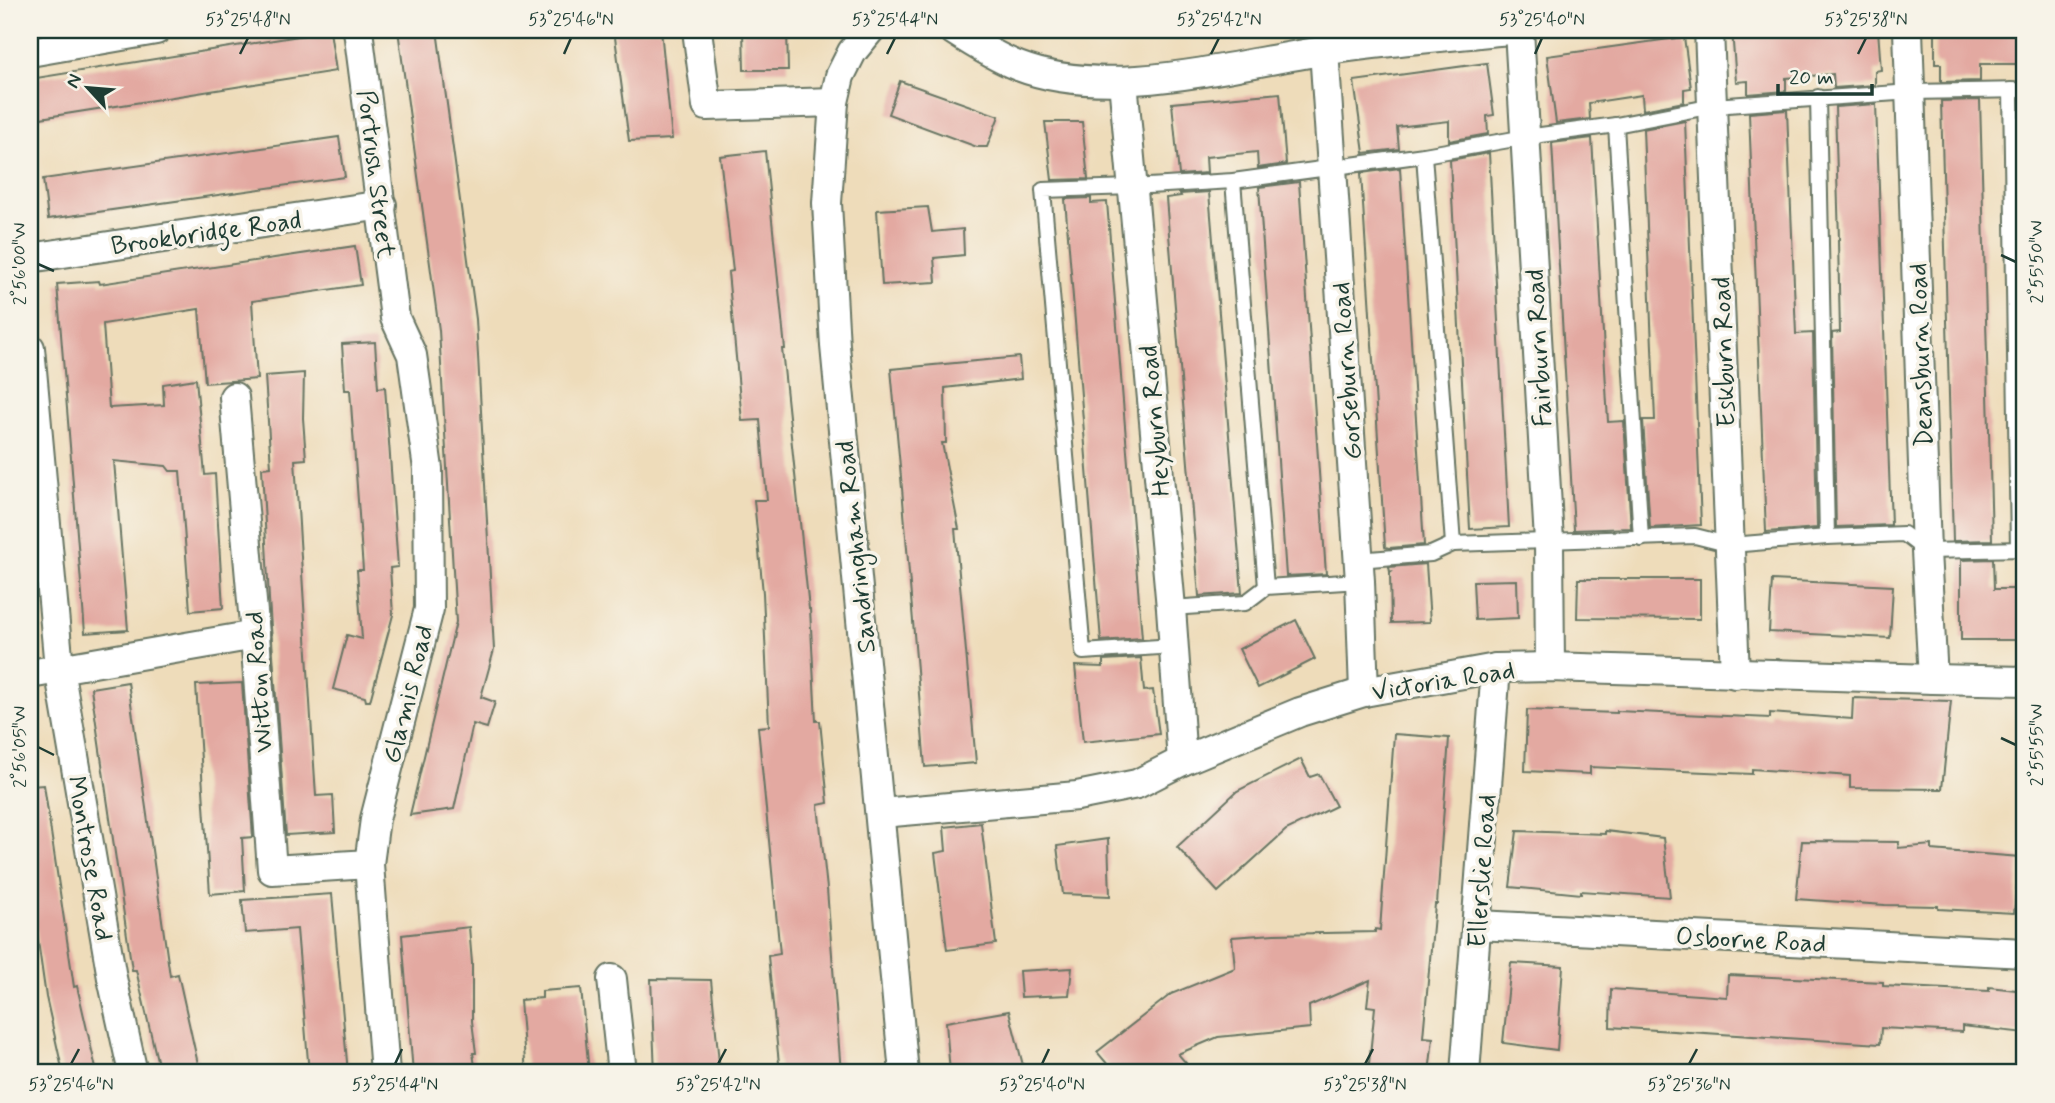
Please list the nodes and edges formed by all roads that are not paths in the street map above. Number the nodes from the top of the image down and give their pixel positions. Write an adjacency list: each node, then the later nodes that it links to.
1 (156, 30): 11 (street)
2 (358, 30): 24 (street, Portrush Street)
3 (697, 30): 16 (street)
4 (870, 30): 16 (street, Sandringham Road)
5 (953, 30): 12 (street)
6 (1507, 30): 10 (street)
7 (1519, 30): 19 (street, Fairburn Road)
8 (1709, 30): 17 (street, Eskburn Road)
9 (1908, 30): 14 (street, Deansburn Road)
10 (1324, 50): 12 (street); 21 (street, Gorseburn Road)
11 (30, 52)
12 (1123, 81): 23 (street, Heyburn Road)
13 (2018, 90): 14 (lane); 34 (lane)
14 (1911, 92): 15 (lane); 35 (street, Deansburn Road)
15 (1818, 97): 17 (lane); 29 (lane)
16 (834, 102): 50 (street, Sandringham Road)
17 (1713, 106): 18 (lane); 33 (street, Eskburn Road)
18 (1616, 125): 19 (lane); 30 (lane)
19 (1525, 137): 20 (lane); 31 (street, Fairburn Road)
20 (1424, 155): 21 (lane); 32 (lane)
21 (1332, 168): 22 (lane); 36 (street, Gorseburn Road)
22 (1233, 181): 23 (lane); 37 (lane)
23 (1132, 187): 38 (street, Heyburn Road); 40 (lane)
24 (382, 205): 25 (street, Brookbridge Road); 26 (street, Portrush Street)
25 (30, 258)
26 (395, 318): 51 (street, Glamis Road)
27 (30, 348): 42 (street, Montrose Road)
28 (234, 397): 39 (street, Witton Road)
29 (1827, 537): 33 (lane); 35 (lane)
30 (1641, 539): 31 (lane); 33 (lane)
31 (1549, 541): 32 (lane); 41 (street, Fairburn Road)
32 (1453, 544): 36 (lane)
33 (1731, 545): 45 (street, Eskburn Road)
34 (2021, 549): 35 (lane)
35 (1926, 551): 46 (street, Deansburn Road)
36 (1359, 570): 37 (lane); 48 (street, Gorseburn Road)
37 (1266, 587): 38 (lane)
38 (1171, 608): 40 (street, Heyburn Road)
39 (255, 635): 42 (street); 51 (street, Witton Road)
40 (1174, 646): 49 (street, Heyburn Road)
41 (1550, 667): 43 (street, Victoria Road); 45 (street, Victoria Road)
42 (59, 668): 44 (street); 55 (street, Montrose Road)
43 (1496, 668): 48 (street, Victoria Road); 52 (street, Ellerslie Road)
44 (30, 674)
45 (1735, 674): 46 (street, Victoria Road)
46 (1933, 680): 47 (street, Victoria Road)
47 (2025, 681)
48 (1364, 692): 49 (street, Victoria Road)
49 (1182, 761): 50 (street, Victoria Road)
50 (881, 813): 58 (street, Sandringham Road)
51 (369, 864): 56 (street, Glamis Road)
52 (1478, 925): 53 (street, Osborne Road); 59 (street, Ellerslie Road)
53 (2025, 953)
54 (612, 979): 57 (street)
55 (133, 1073)
56 (385, 1073)
57 (622, 1073)
58 (904, 1073)
59 (1465, 1073)

